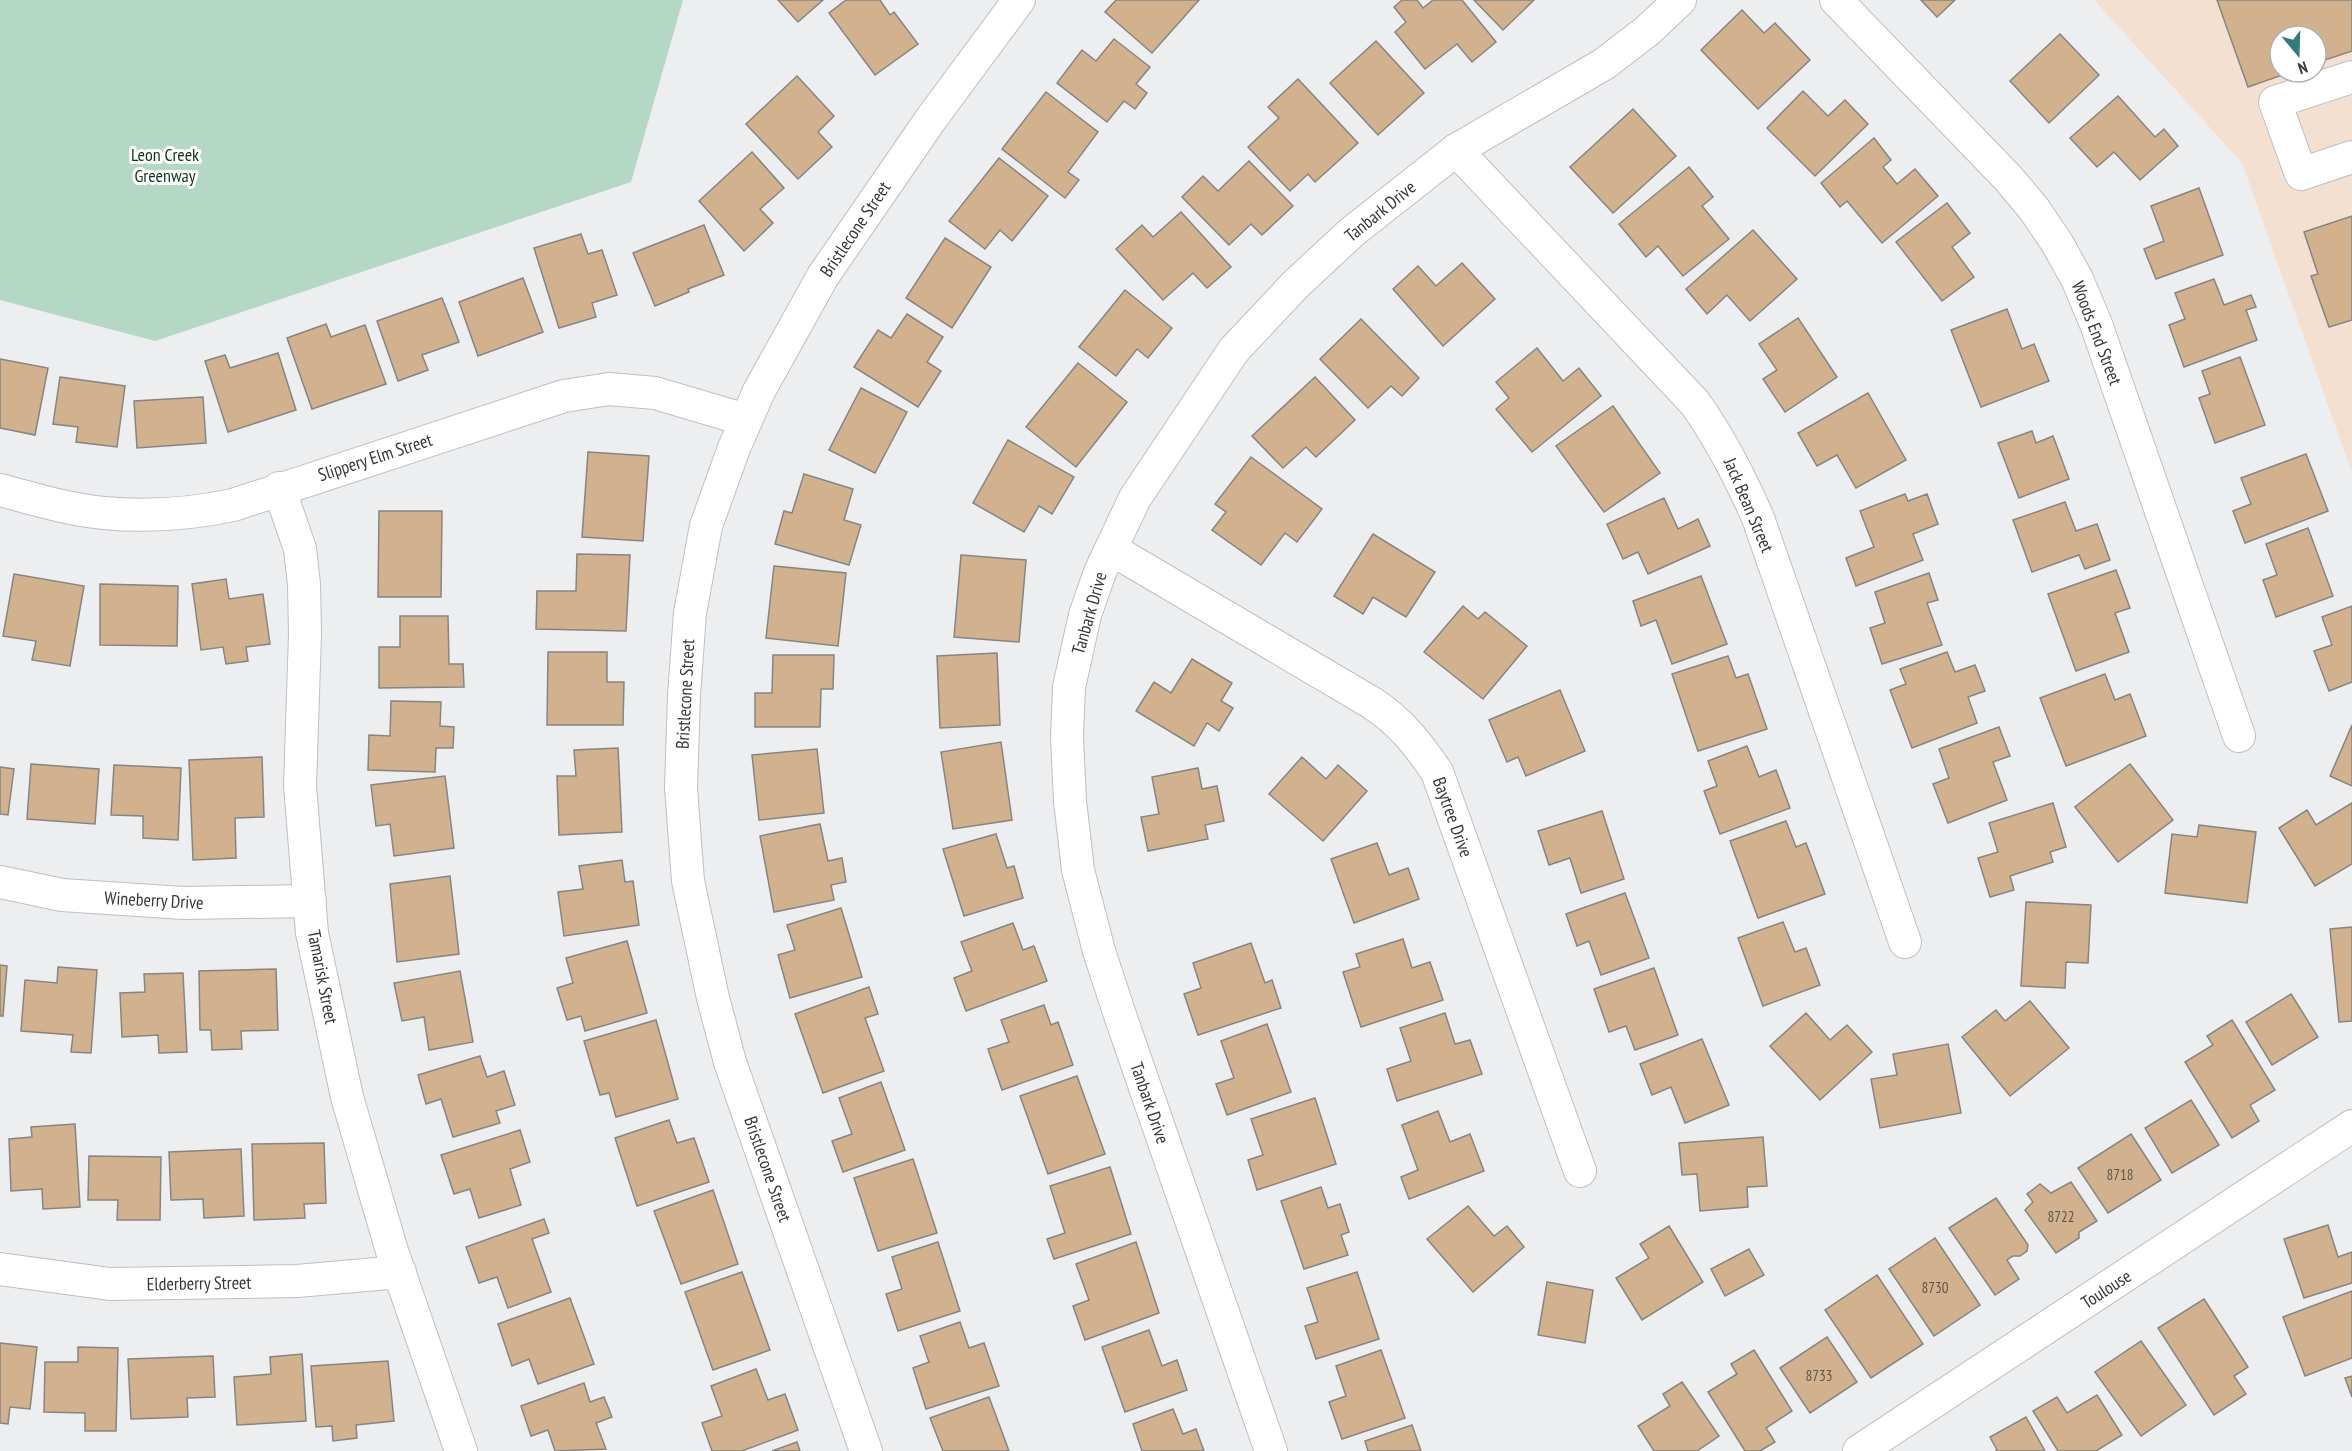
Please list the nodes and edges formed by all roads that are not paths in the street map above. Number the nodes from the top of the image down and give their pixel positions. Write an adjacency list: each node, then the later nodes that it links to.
1 (1680, 0): 5 (street, Tanbark Drive)
2 (1836, 0): 11 (street, Woods End Street)
3 (1014, 2): 7 (street, Bristlecone Street)
4 (2352, 77): 6 (street)
5 (1456, 150): 10 (street, Tanbark Drive); 14 (street, Jack Bean Street)
6 (2352, 157)
7 (746, 420): 8 (street, Slippery Elm Street); 20 (street, Bristlecone Street)
8 (279, 488): 9 (street, Slippery Elm Street); 13 (street, Tamarisk Street)
9 (0, 490)
10 (1111, 549): 16 (street, Baytree Drive); 21 (street, Tanbark Drive)
11 (2239, 736)
12 (0, 882): 13 (street, Wineberry Drive)
13 (310, 901): 18 (street, Tamarisk Street)
14 (1905, 942)
15 (2352, 1126): 22 (street, Toulouse)
16 (1580, 1171)
17 (0, 1269): 18 (street, Elderberry Street)
18 (400, 1272): 19 (street, Tamarisk Street)
19 (461, 1451)
20 (866, 1451)
21 (1271, 1451)
22 (1859, 1451)

